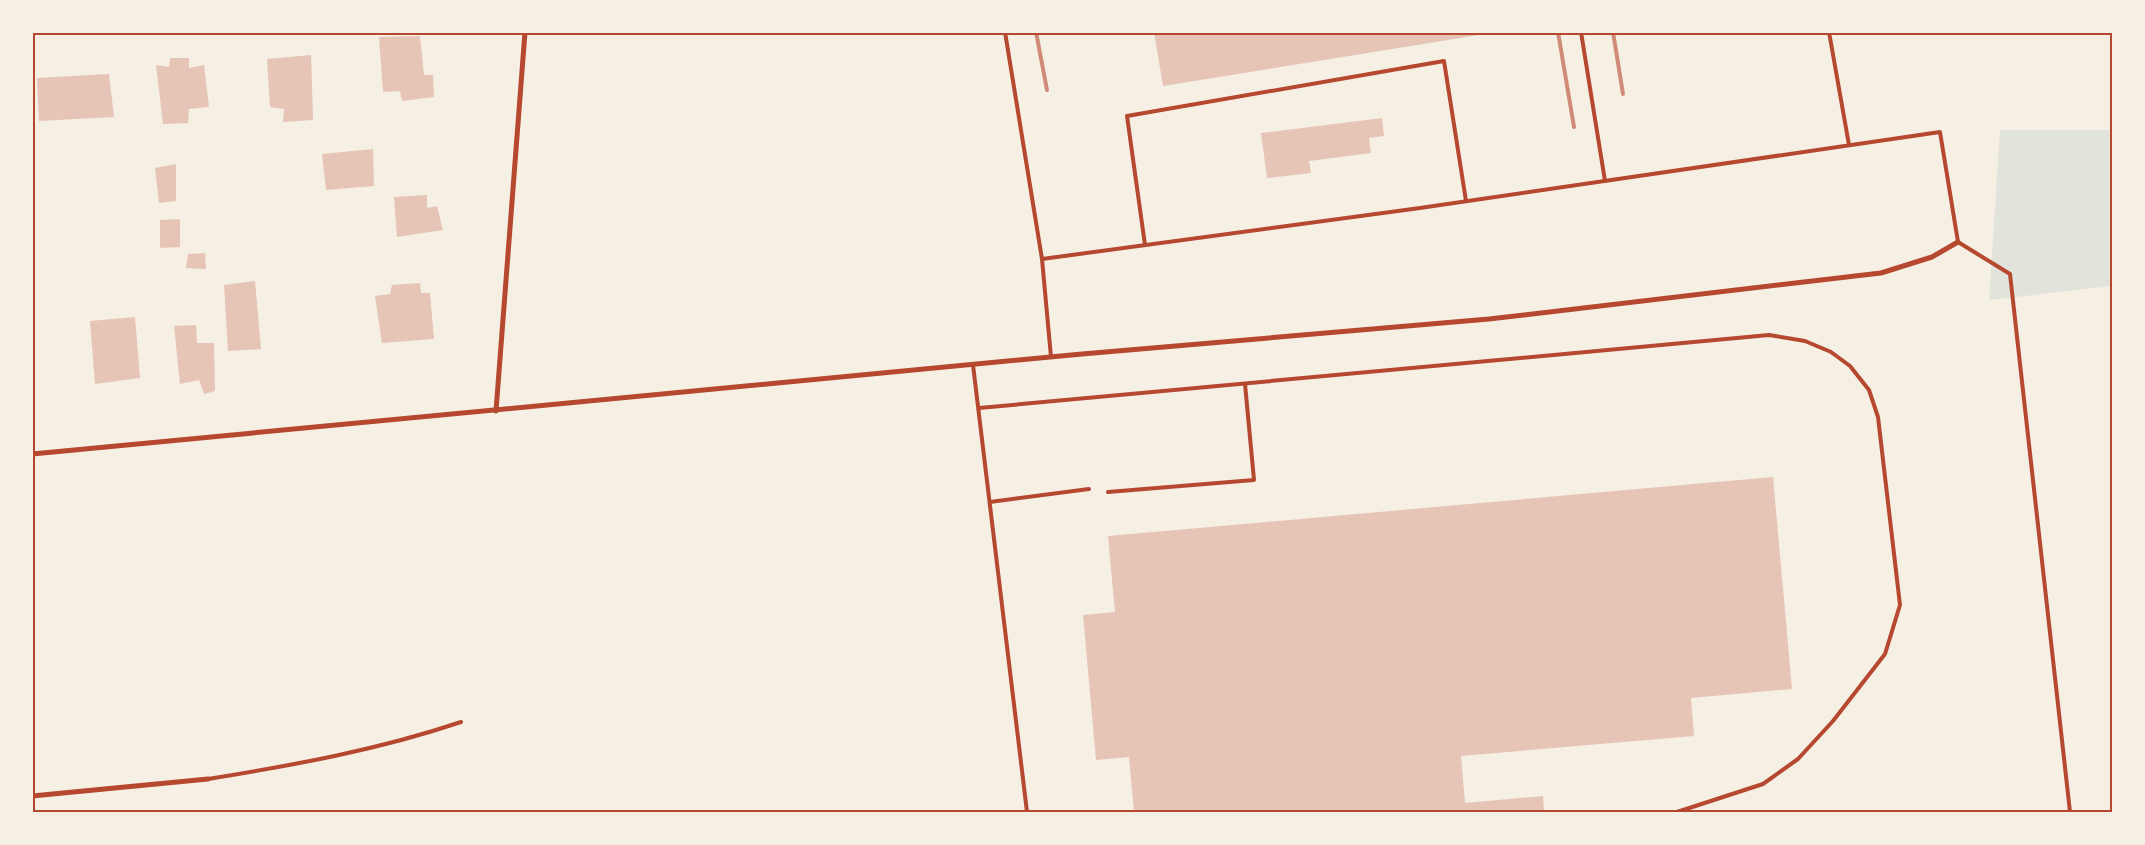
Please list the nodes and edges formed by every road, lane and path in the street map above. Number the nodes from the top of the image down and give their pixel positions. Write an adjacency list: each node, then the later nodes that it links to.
1 (525, 32): 15 (street)
2 (1005, 32): 10 (lane)
3 (1581, 32): 6 (lane)
4 (1829, 32): 5 (lane)
5 (1849, 145): 6 (lane); 8 (lane)
6 (1605, 180): 7 (lane)
7 (1466, 201): 9 (lane); 9 (lane)
8 (1958, 242): 11 (street); 25 (lane)
9 (1145, 245): 10 (lane)
10 (1042, 259): 11 (lane)
11 (1051, 357): 12 (street)
12 (973, 365): 14 (lane); 15 (street)
13 (1245, 384): 14 (lane); 18 (lane); 24 (lane)
14 (979, 408): 19 (lane)
15 (496, 411): 16 (street)
16 (32, 454)
17 (1089, 489): 19 (lane)
18 (1108, 492)
19 (990, 502): 23 (lane)
20 (461, 722): 21 (lane)
21 (208, 779): 22 (street)
22 (32, 796)
23 (1028, 812)
24 (1677, 812)
25 (2070, 812)

